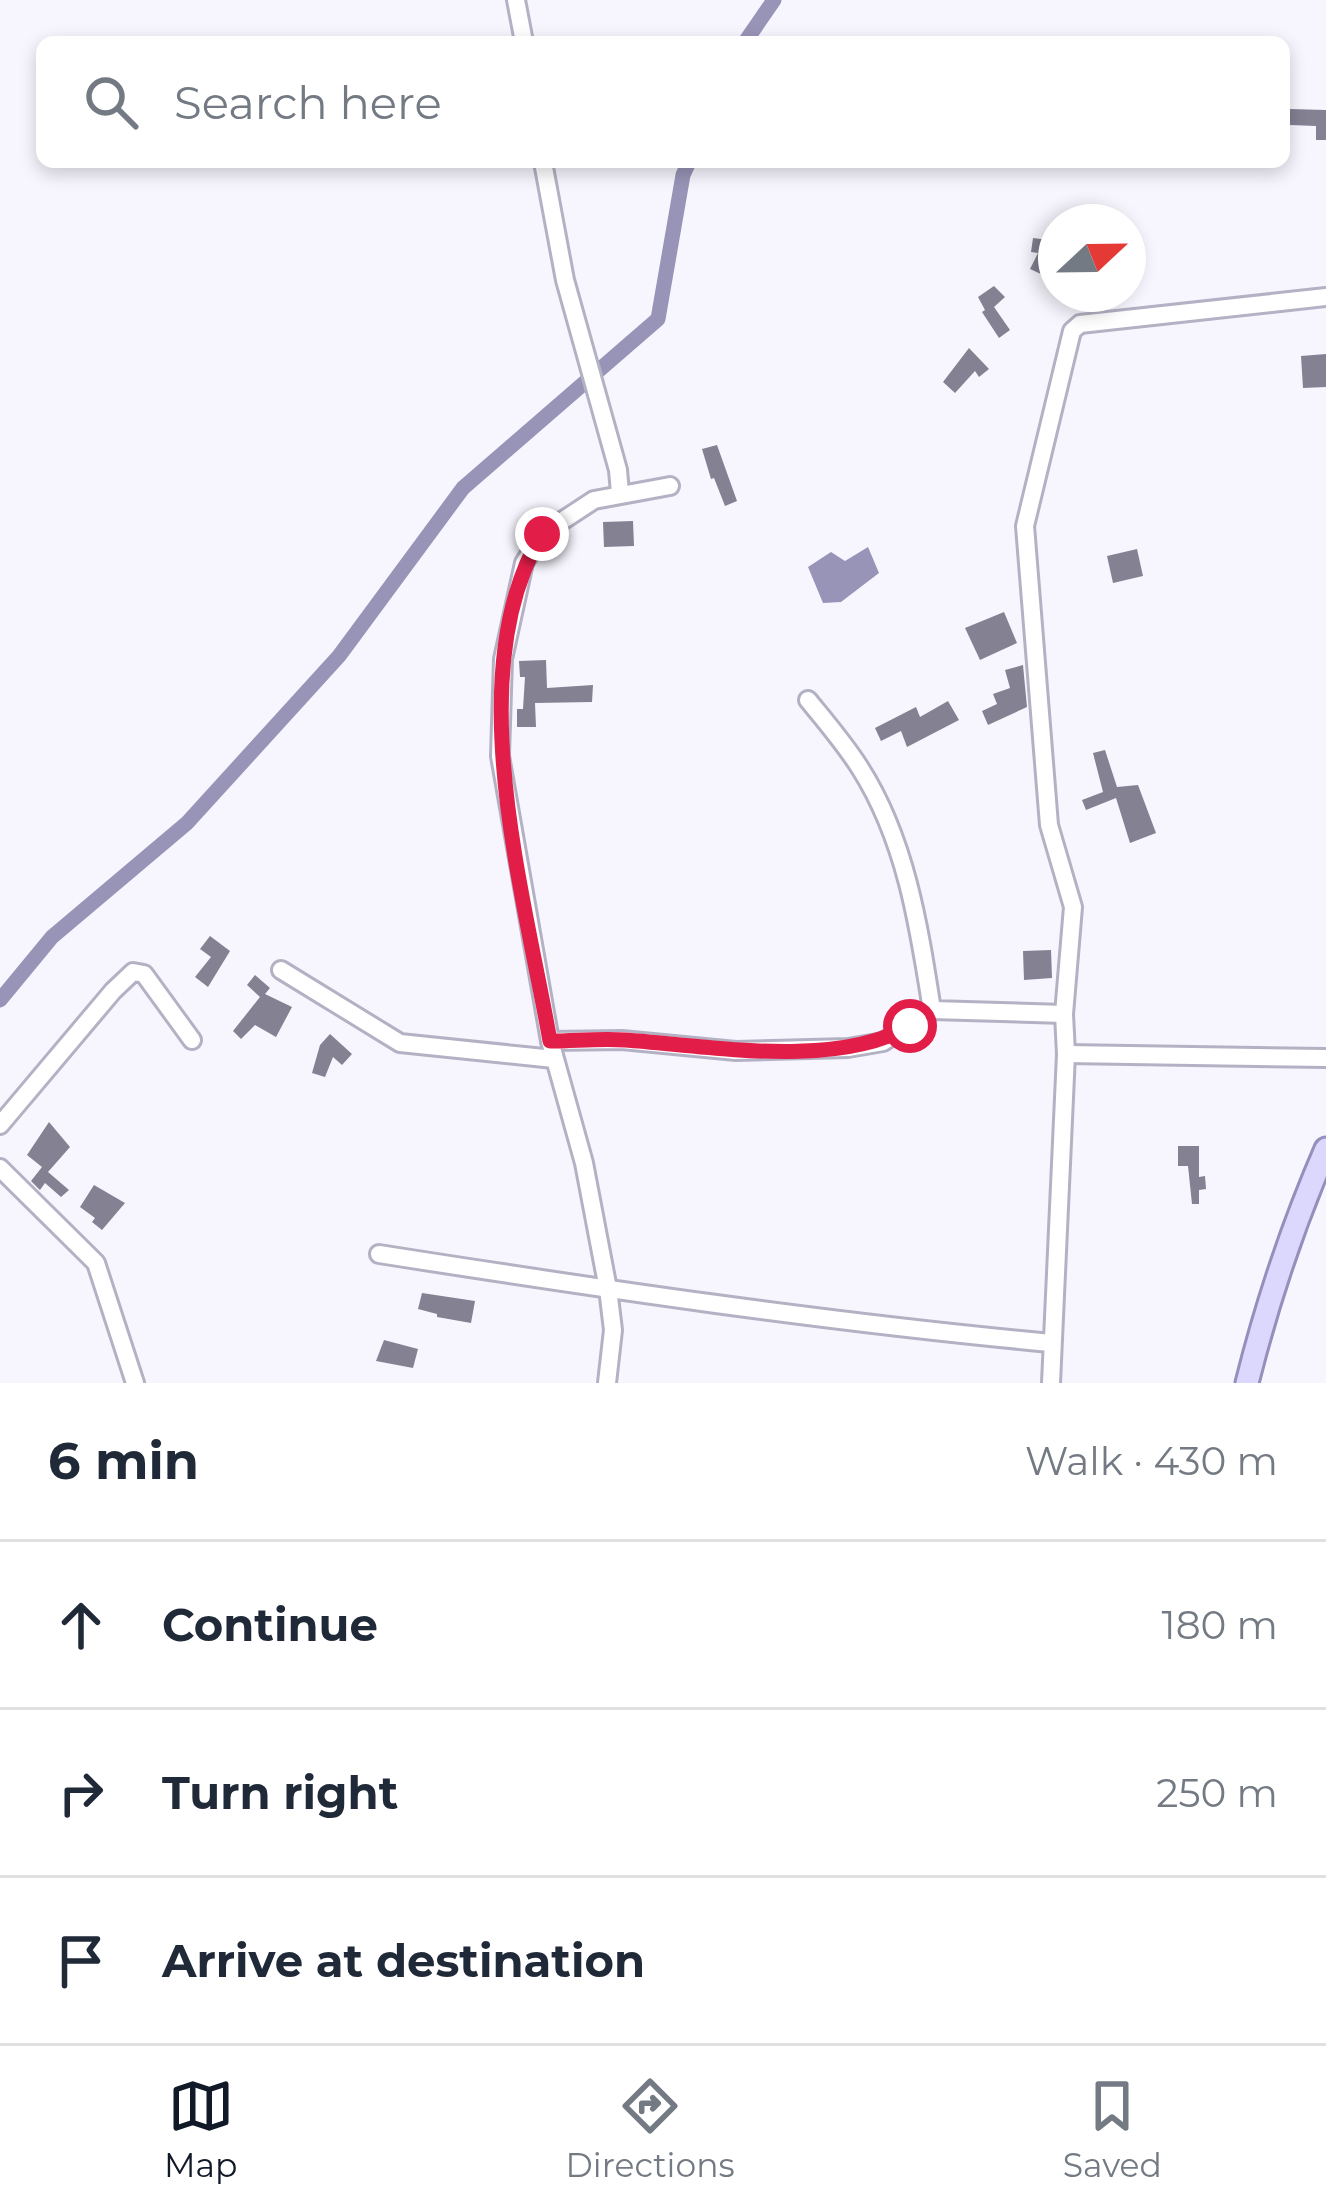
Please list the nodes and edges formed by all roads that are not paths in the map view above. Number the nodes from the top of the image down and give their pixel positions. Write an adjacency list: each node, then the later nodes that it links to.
1 (516, 0): 2 (street)
2 (523, 36)
3 (544, 168): 6 (street)
4 (1326, 297): 10 (street)
5 (670, 485): 6 (street)
6 (620, 493): 12 (street)
7 (808, 700): 9 (street)
8 (281, 970): 12 (street)
9 (932, 1010): 10 (street); 12 (street)
10 (1064, 1014): 13 (street)
11 (192, 1040): 15 (street)
12 (552, 1050): 19 (street)
13 (1066, 1054): 14 (street); 20 (street)
14 (1326, 1058)
15 (0, 1125)
16 (1326, 1149): 24 (main road)
17 (0, 1168): 21 (street)
18 (380, 1254): 19 (street)
19 (608, 1289): 20 (street); 22 (street)
20 (1051, 1342): 23 (street)
21 (135, 1383)
22 (607, 1383)
23 (1052, 1383)
24 (1247, 1383)

